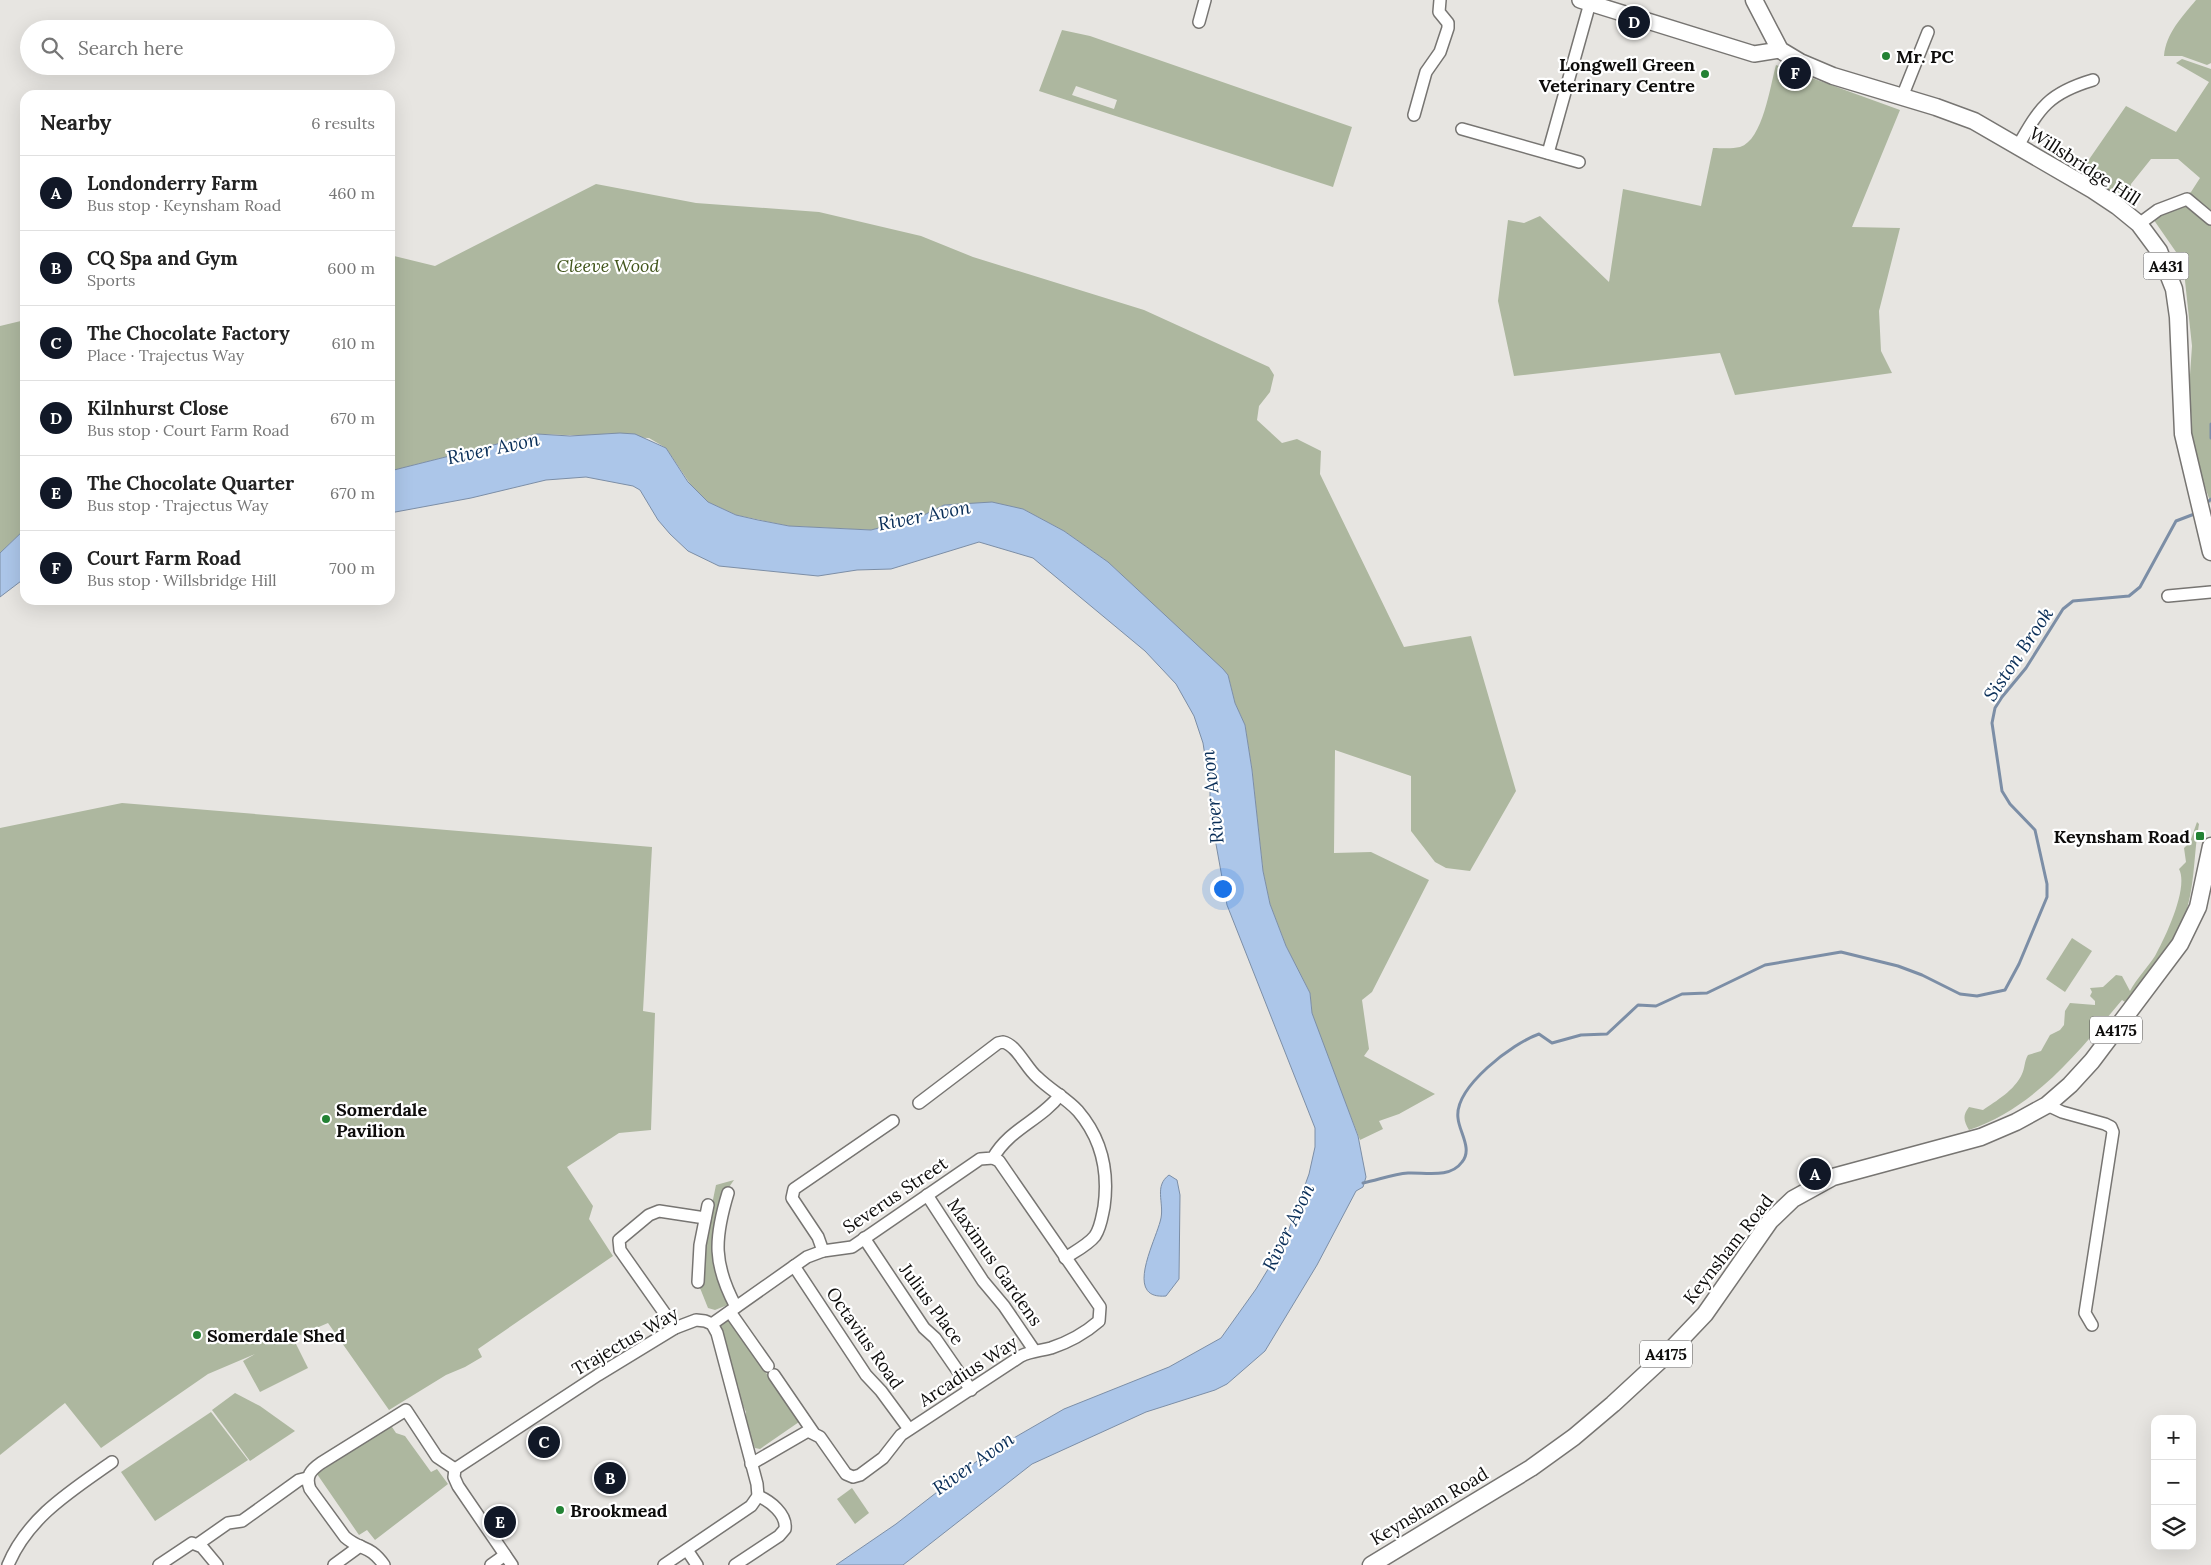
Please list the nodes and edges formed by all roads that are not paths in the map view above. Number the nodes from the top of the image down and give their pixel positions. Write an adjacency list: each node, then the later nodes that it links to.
1 (1205, 0): 5 (street)
2 (1440, 0): 10 (street)
3 (1754, 0): 7 (main road)
4 (1585, 1): 7 (street); 13 (street)
5 (1199, 22)
6 (1928, 32): 9 (street)
7 (1780, 50): 9 (main road, Willsbridge Hill / A431)
8 (2093, 80): 12 (street)
9 (1902, 97): 12 (main road, Willsbridge Hill / A431)
10 (1414, 115)
11 (1462, 129): 13 (street)
12 (2018, 146): 16 (main road, Willsbridge Hill / A431)
13 (1548, 153): 14 (street)
14 (1580, 162)
15 (2211, 219): 16 (street)
16 (2139, 224): 17 (main road, Willsbridge Hill / A431)
17 (2206, 520): 18 (main road, A431)
18 (2211, 552)
19 (2211, 592): 20 (street)
20 (2168, 596)
21 (2211, 846): 24 (main road, Keynsham Road / A4175)
22 (1060, 1095): 23 (street); 26 (street); 33 (street)
23 (919, 1103)
24 (2047, 1105): 38 (street); 62 (main road, Keynsham Road / A4175)
25 (892, 1121): 32 (street)
26 (994, 1158): 28 (street, Severus Street); 33 (street, Arcadius Way)
27 (728, 1193): 36 (street)
28 (927, 1195): 31 (street, Severus Street); 40 (street, Maximus Gardens)
29 (708, 1205): 30 (street)
30 (705, 1218): 35 (street); 39 (street)
31 (864, 1238): 32 (street, Severus Street); 41 (street, Julius Place)
32 (823, 1251): 34 (street, Severus Street)
33 (1065, 1258): 40 (street, Arcadius Way)
34 (794, 1266): 36 (street, Severus Street); 42 (street, Octavius Road)
35 (698, 1282)
36 (733, 1310): 37 (street, Severus Street); 43 (street, Arcadius Way)
37 (712, 1324): 39 (street, Trajectus Way); 45 (street)
38 (2092, 1325)
39 (675, 1328): 46 (street, Trajectus Way)
40 (1034, 1350): 41 (street, Arcadius Way)
41 (971, 1390): 42 (street, Arcadius Way)
42 (909, 1429): 43 (street, Arcadius Way)
43 (813, 1432): 45 (street)
44 (112, 1462): 53 (street)
45 (751, 1464): 48 (street)
46 (455, 1469): 47 (street); 52 (street)
47 (307, 1478): 49 (street); 50 (street)
48 (758, 1496): 51 (street); 61 (street)
49 (198, 1544): 54 (street); 55 (street)
50 (360, 1546): 56 (street); 57 (street)
51 (686, 1550): 59 (street); 60 (street)
52 (508, 1560): 58 (street)
53 (8, 1565)
54 (159, 1565)
55 (217, 1565)
56 (334, 1565)
57 (384, 1565)
58 (491, 1565)
59 (664, 1565)
60 (696, 1565)
61 (735, 1565)
62 (1371, 1565)

